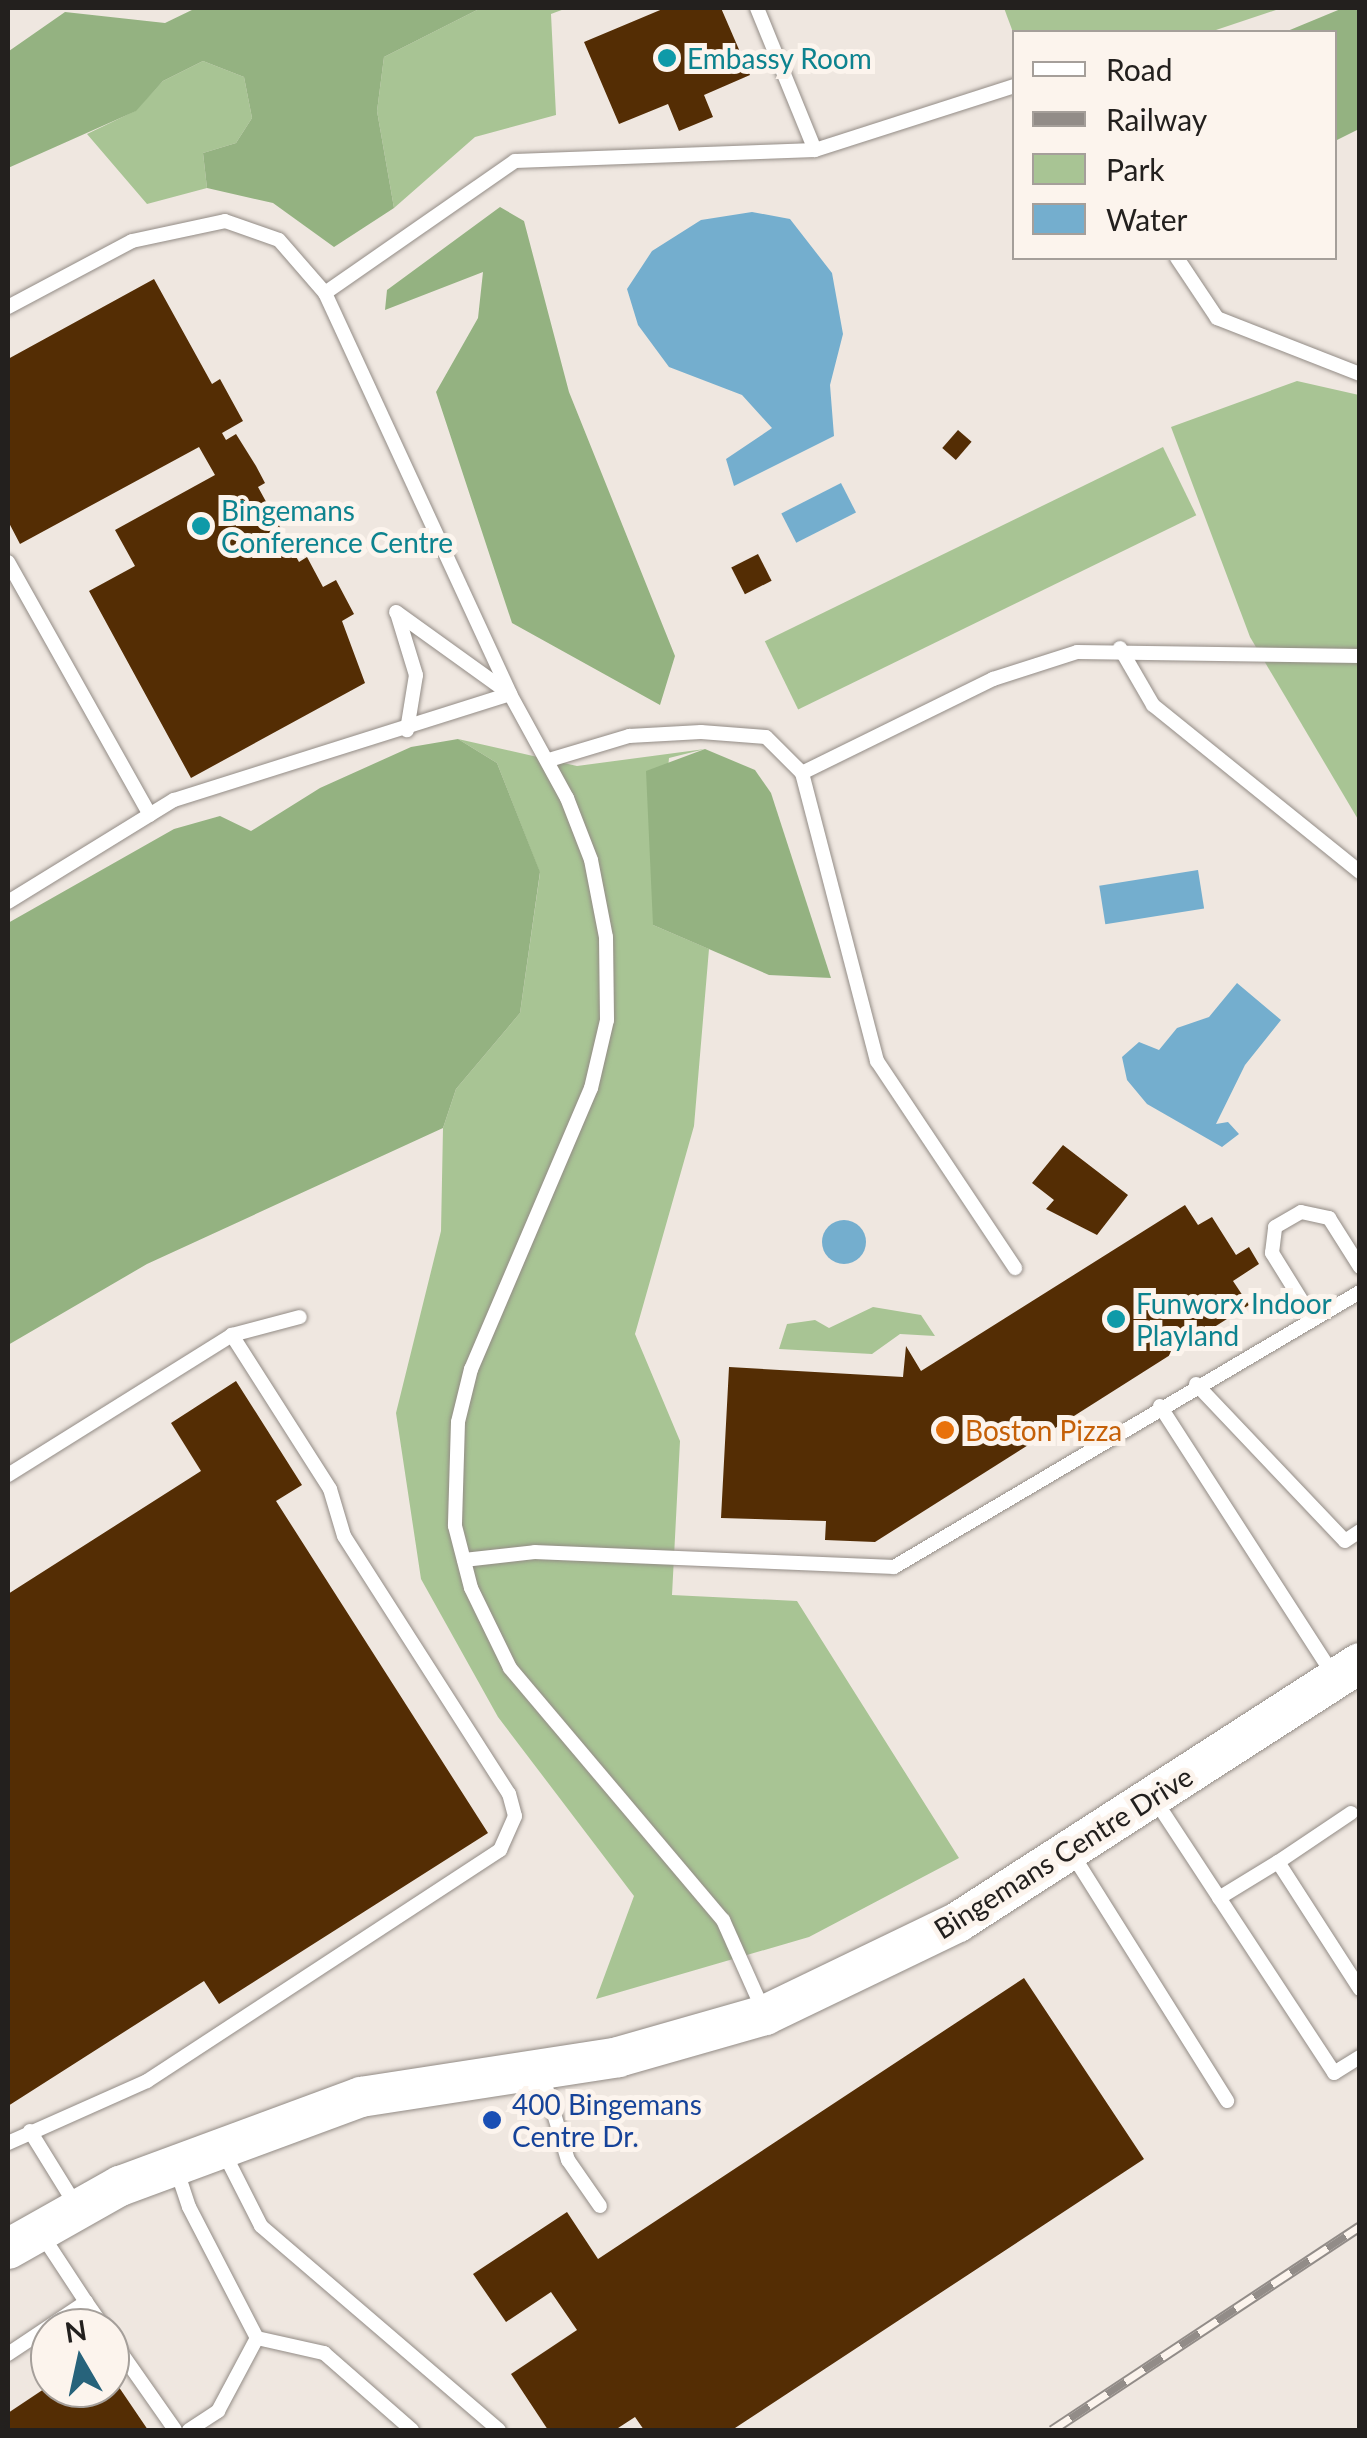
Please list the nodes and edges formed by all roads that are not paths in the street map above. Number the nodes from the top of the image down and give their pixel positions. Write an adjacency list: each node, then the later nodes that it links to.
1 (757, 8): 3 (lane)
2 (1012, 87): 3 (lane)
3 (815, 150): 5 (lane)
4 (1178, 260): 7 (lane)
5 (325, 292): 6 (lane); 11 (lane)
6 (8, 307)
7 (1360, 374)
8 (8, 562): 15 (lane)
9 (1120, 648): 10 (lane); 14 (lane); 16 (lane)
10 (1360, 656)
11 (510, 694): 12 (lane); 12 (lane); 13 (lane)
12 (407, 730): 15 (lane)
13 (550, 760): 14 (lane); 28 (lane)
14 (802, 774): 19 (lane)
15 (150, 815): 17 (lane)
16 (1360, 872)
17 (8, 902)
18 (1360, 1267): 22 (lane)
19 (1015, 1268)
20 (1360, 1292): 22 (lane)
21 (300, 1317): 23 (lane)
22 (1314, 1319): 24 (lane)
23 (232, 1336): 26 (lane); 40 (lane)
24 (1196, 1384): 25 (lane); 27 (lane)
25 (1160, 1406): 28 (lane); 29 (lane)
26 (8, 1475)
27 (1360, 1532)
28 (464, 1560): 36 (lane)
29 (1348, 1671): 30 (main road, Bingemans Centre Drive)
30 (1153, 1796): 32 (main road, Bingemans Centre Drive); 34 (lane)
31 (1351, 1813): 33 (lane)
32 (1070, 1850): 36 (main road, Bingemans Centre Drive); 39 (lane)
33 (1278, 1862): 34 (lane); 35 (lane)
34 (1219, 1898): 37 (lane)
35 (1360, 1989)
36 (765, 2015): 38 (main road, Bingemans Centre Drive)
37 (1360, 2057)
38 (540, 2069): 42 (main road, Bingemans Centre Drive); 44 (lane)
39 (1228, 2101)
40 (30, 2131): 41 (lane); 45 (lane)
41 (8, 2144)
42 (220, 2146): 43 (main road, Bingemans Centre Drive); 55 (lane)
43 (175, 2162): 45 (main road, Bingemans Centre Drive); 49 (lane)
44 (600, 2206)
45 (78, 2210): 46 (main road, Bingemans Centre Drive)
46 (24, 2240): 47 (lane)
47 (86, 2302): 48 (lane); 50 (lane)
48 (90, 2308)
49 (257, 2338): 53 (lane); 54 (lane)
50 (8, 2354)
51 (130, 2366): 52 (lane)
52 (175, 2430)
53 (189, 2430)
54 (412, 2430)
55 (498, 2430)

